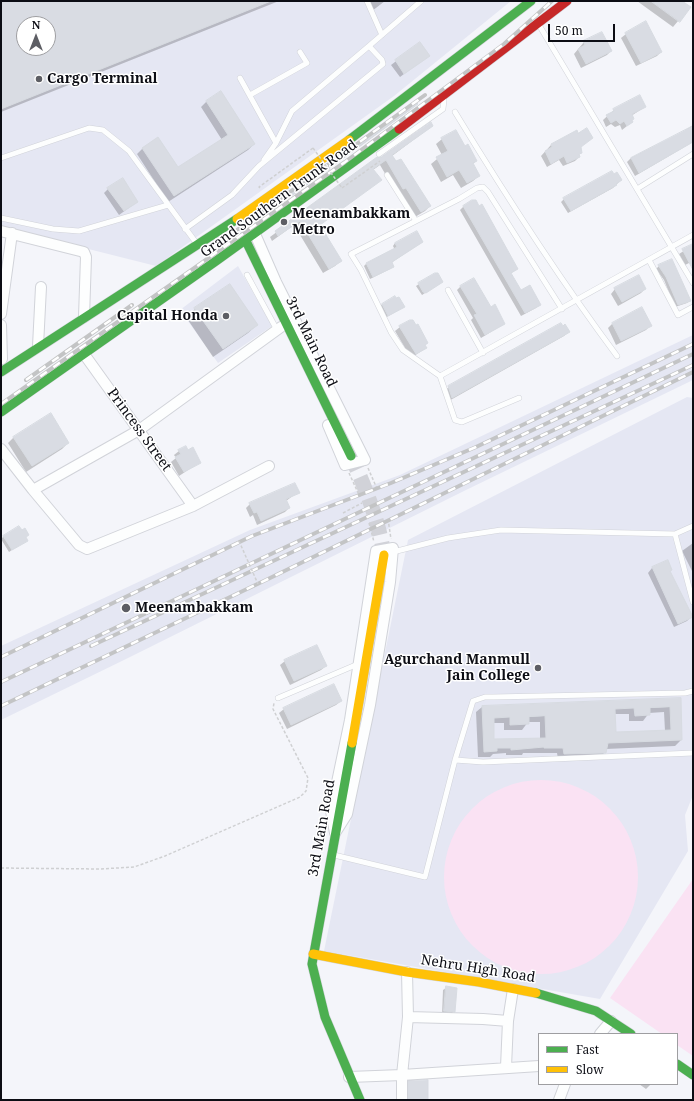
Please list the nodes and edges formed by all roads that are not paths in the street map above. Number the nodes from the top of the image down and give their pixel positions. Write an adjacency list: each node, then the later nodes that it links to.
1 (367, 1): 6 (lane)
2 (421, 1): 6 (lane)
3 (530, 1): 9 (main road, Grand Southern Trunk Road)
4 (568, 1): 5 (main road, Grand Southern Trunk Road)
5 (539, 24): 12 (main road, Grand Southern Trunk Road); 21 (lane)
6 (382, 35): 7 (lane)
7 (369, 46): 15 (lane); 19 (lane)
8 (300, 52): 11 (lane)
9 (441, 73): 14 (lane); 24 (main road, Grand Southern Trunk Road)
10 (240, 78): 11 (lane)
11 (250, 95): 15 (lane)
12 (445, 96): 17 (lane); 30 (main road, Grand Southern Trunk Road)
13 (455, 112): 41 (lane)
14 (352, 130)
15 (276, 143): 19 (lane)
16 (693, 154): 21 (lane)
17 (376, 156)
18 (1, 158): 23 (lane)
19 (259, 166): 28 (lane)
20 (387, 175): 27 (lane)
21 (637, 189): 35 (lane)
22 (250, 201): 24 (lane)
23 (168, 205): 25 (lane); 28 (lane)
24 (247, 212): 34 (main road, Grand Southern Trunk Road)
25 (1, 218)
26 (282, 221): 30 (lane)
27 (416, 221): 43 (lane); 55 (lane)
28 (185, 229): 34 (lane)
29 (1, 231): 31 (street)
30 (258, 231): 33 (main road, Grand Southern Trunk Road); 60 (street)
31 (12, 233): 44 (street); 45 (street)
32 (693, 235): 35 (lane)
33 (243, 243): 47 (street); 50 (main road, Grand Southern Trunk Road); 60 (main road, 3rd Main Road)
34 (198, 245): 45 (main road, Grand Southern Trunk Road)
35 (672, 248): 36 (lane); 38 (lane)
36 (649, 260): 41 (lane); 42 (lane)
37 (247, 275): 47 (lane)
38 (693, 283)
39 (41, 287): 48 (street)
40 (448, 290): 49 (lane)
41 (576, 301): 43 (lane); 52 (lane)
42 (693, 307)
43 (562, 309): 49 (lane)
44 (1, 314)
45 (84, 317): 48 (main road, Grand Southern Trunk Road)
46 (1, 325): 53 (street)
47 (279, 328): 58 (street); 60 (street)
48 (38, 346): 51 (main road, Grand Southern Trunk Road)
49 (483, 353): 55 (lane)
50 (84, 354): 57 (main road, Grand Southern Trunk Road); 58 (street, Princess Street)
51 (26, 355): 53 (street); 54 (main road, Grand Southern Trunk Road)
52 (617, 356)
53 (1, 359)
54 (1, 372)
55 (440, 376): 56 (lane)
56 (519, 398)
57 (1, 412)
58 (139, 430): 62 (street); 63 (street, Princess Street)
59 (1, 449): 62 (street)
60 (348, 463)
61 (269, 466): 63 (street)
62 (33, 490): 63 (street)
63 (193, 506)
64 (693, 526): 65 (lane)
65 (675, 534): 66 (lane); 67 (lane)
66 (386, 551): 68 (street); 73 (street)
67 (693, 602)
68 (358, 664): 70 (lane); 73 (street)
69 (693, 691): 72 (lane)
70 (278, 698)
71 (693, 753): 72 (lane)
72 (455, 760): 74 (lane)
73 (335, 833): 74 (main road, 3rd Main Road)
74 (331, 855): 75 (main road, 3rd Main Road)
75 (313, 954): 76 (main road, Nehru High Road); 88 (main road, 3rd Main Road)
76 (408, 972): 77 (main road, Nehru High Road); 78 (street)
77 (513, 989): 79 (street); 80 (main road, Nehru High Road)
78 (408, 1017): 79 (street); 87 (street)
79 (508, 1021): 85 (street)
80 (610, 1021): 81 (street); 82 (main road, Nehru High Road)
81 (601, 1033)
82 (629, 1033)
83 (678, 1065): 86 (main road)
84 (538, 1066): 85 (street)
85 (506, 1067): 87 (street)
86 (693, 1074)
87 (402, 1076): 88 (street); 91 (street)
88 (349, 1077): 90 (main road, 3rd Main Road)
89 (566, 1085): 92 (street)
90 (360, 1100)
91 (402, 1100)
92 (559, 1100)

